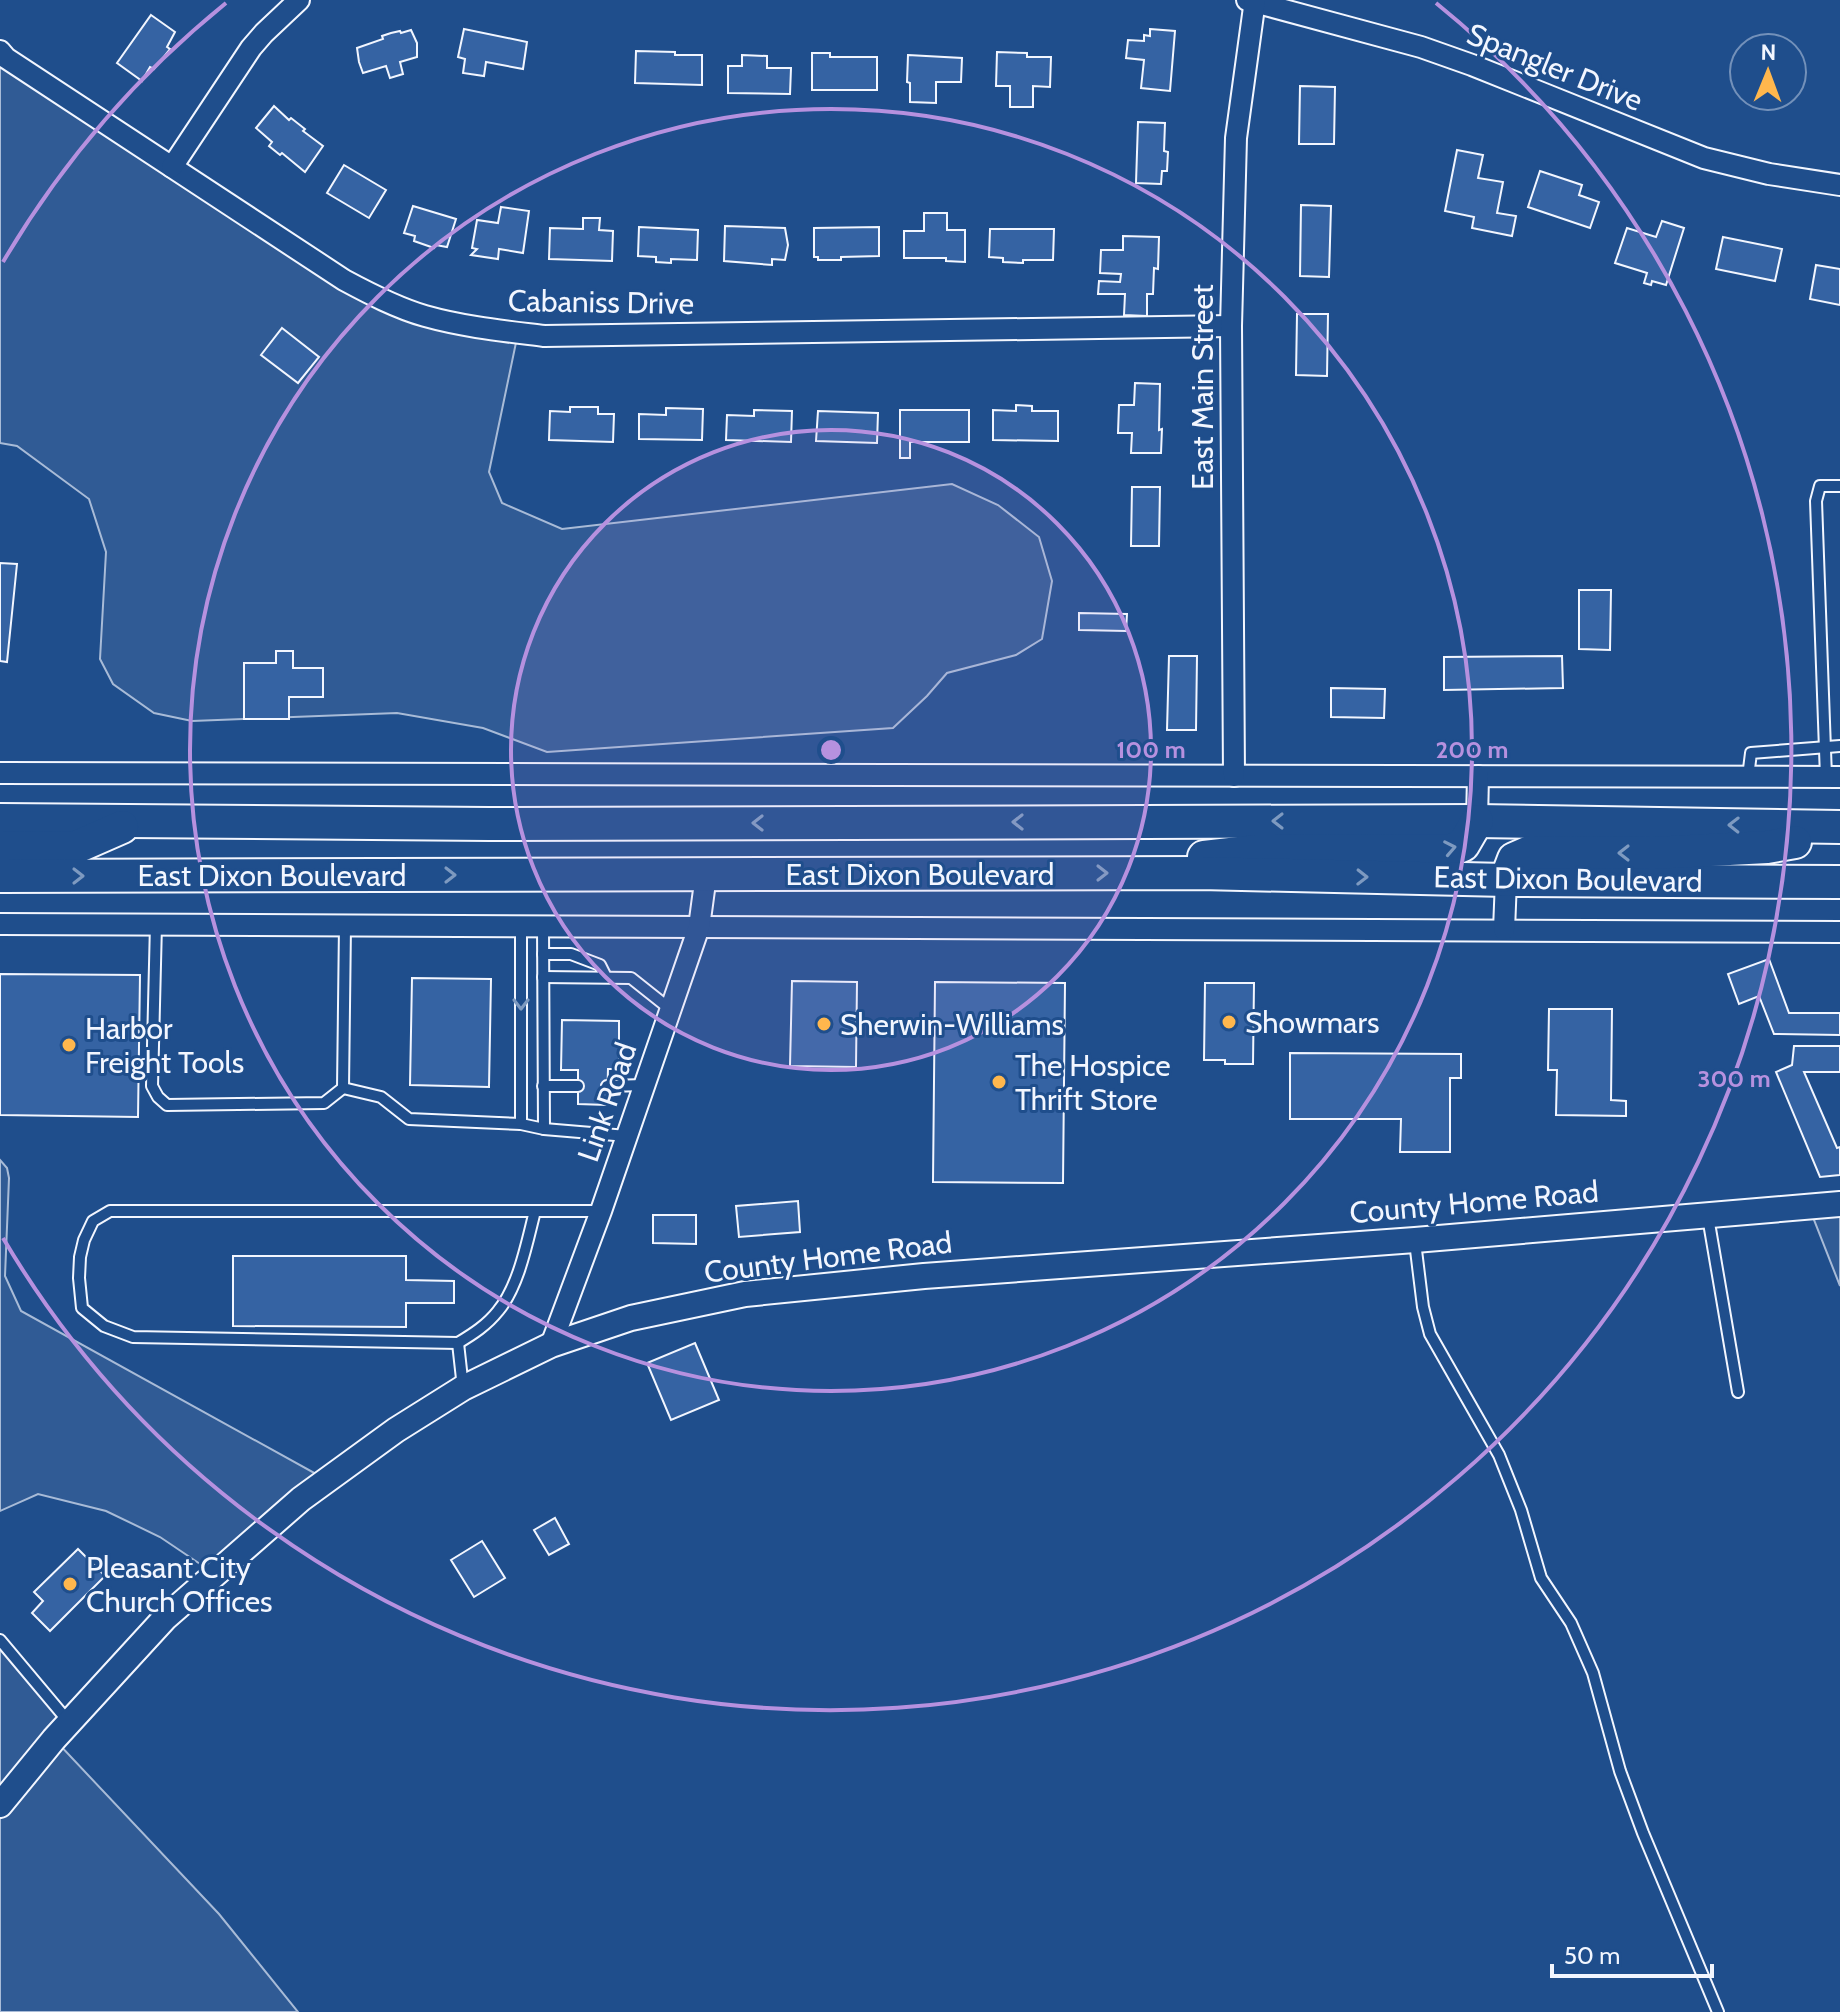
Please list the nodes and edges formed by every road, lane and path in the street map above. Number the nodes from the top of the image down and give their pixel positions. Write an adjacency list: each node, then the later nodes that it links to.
1 (299, 0): 5 (street)
2 (1247, 0): 3 (street, Spangler Drive)
3 (1254, 0): 6 (street, Spangler Drive); 7 (street, East Main Street)
4 (0, 51): 5 (street, Cabaniss Drive)
5 (172, 167): 7 (street, Cabaniss Drive)
6 (1840, 185)
7 (1231, 326): 12 (street, East Main Street)
8 (1840, 486): 9 (lane)
9 (1825, 746): 10 (lane); 14 (lane); 15 (lane)
10 (1840, 746)
11 (0, 773): 12 (street)
12 (1234, 776): 13 (street)
13 (1478, 776): 14 (street); 18 (street, East Dixon Boulevard)
14 (1748, 777): 15 (street)
15 (1833, 777)
16 (0, 820): 17 (highway, East Dixon Boulevard)
17 (136, 821): 18 (highway, East Dixon Boulevard, one-way to 17); 20 (highway)
18 (1477, 821): 19 (highway, East Dixon Boulevard, one-way to 18); 21 (highway, one-way to 18)
19 (1840, 828): 24 (highway, one-way to 24)
20 (0, 847)
21 (1152, 873): 22 (highway, East Dixon Boulevard, one-way to 21); 24 (highway, East Dixon Boulevard, one-way to 24)
22 (706, 875): 23 (highway, East Dixon Boulevard, one-way to 22); 31 (street, Link Road)
23 (0, 876)
24 (1506, 880): 25 (highway, East Dixon Boulevard); 32 (street)
25 (1840, 882)
26 (0, 924): 27 (street, East Dixon Boulevard)
27 (156, 924): 28 (street, East Dixon Boulevard); 42 (lane)
28 (345, 925): 29 (street, East Dixon Boulevard); 42 (lane)
29 (521, 926): 30 (street, East Dixon Boulevard); 43 (lane, one-way to 43)
30 (543, 926): 31 (street, East Dixon Boulevard); 34 (lane)
31 (699, 927): 32 (street, East Dixon Boulevard); 37 (street, Link Road)
32 (1504, 930): 33 (street, East Dixon Boulevard)
33 (1840, 932)
34 (543, 954): 35 (lane); 36 (lane)
35 (543, 977): 36 (lane); 39 (lane)
36 (606, 977): 37 (lane)
37 (671, 1009): 38 (street, Link Road)
38 (645, 1085): 41 (lane); 45 (street, Link Road)
39 (543, 1086): 40 (lane); 44 (lane)
40 (578, 1086)
41 (607, 1086)
42 (343, 1088): 43 (lane)
43 (521, 1124): 44 (lane)
44 (544, 1129): 45 (lane)
45 (627, 1136): 48 (street, Link Road)
46 (1840, 1204): 49 (street, County Home Road)
47 (535, 1211): 48 (lane); 51 (lane); 51 (lane)
48 (601, 1211): 52 (street, Link Road)
49 (1708, 1215): 50 (street, County Home Road); 54 (lane)
50 (1415, 1240): 52 (street, County Home Road); 58 (lane)
51 (458, 1343): 53 (lane)
52 (551, 1345): 53 (street, County Home Road)
53 (463, 1388): 56 (street, County Home Road)
54 (1738, 1392)
55 (0, 1640): 56 (lane)
56 (69, 1723): 57 (street, County Home Road)
57 (0, 1805)
58 (1718, 2012)

